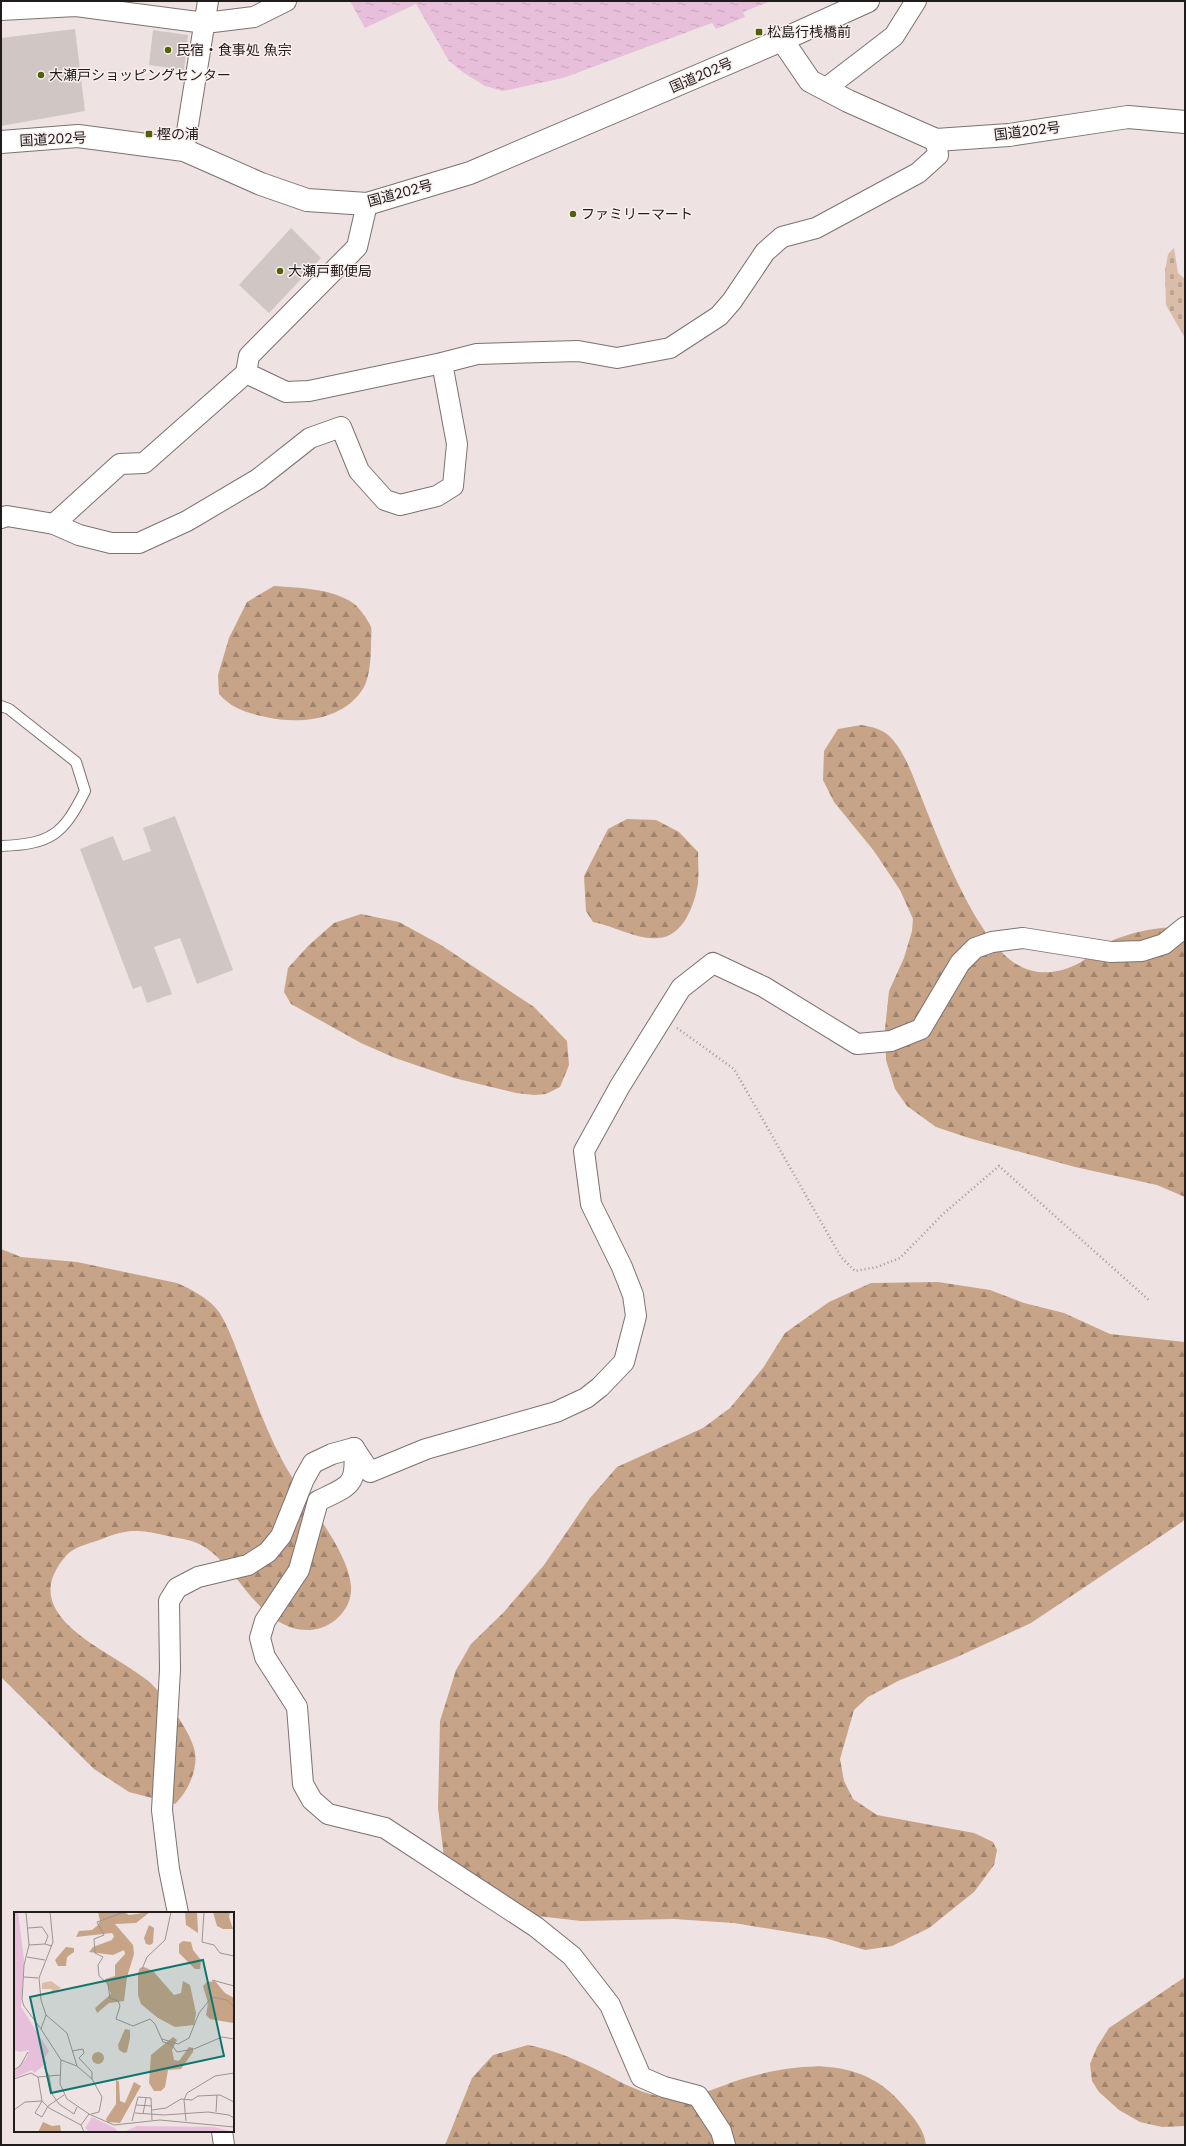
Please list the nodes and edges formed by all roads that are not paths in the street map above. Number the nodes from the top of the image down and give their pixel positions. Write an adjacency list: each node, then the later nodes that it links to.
1 (208, 1): 6 (street)
2 (286, 1): 6 (street)
3 (868, 1): 7 (highway, 国道202号)
4 (916, 1): 8 (street)
5 (1, 10): 6 (street)
6 (205, 23): 12 (street)
7 (782, 40): 8 (highway, 国道202号); 13 (highway, 国道202号)
8 (825, 89): 10 (highway, 国道202号)
9 (1185, 122): 10 (highway, 国道202号)
10 (936, 140): 14 (street)
11 (1, 142): 12 (highway, 国道202号)
12 (184, 150): 13 (highway, 国道202号)
13 (367, 204): 15 (street)
14 (442, 363): 15 (street); 17 (street)
15 (246, 373): 17 (street)
16 (1, 518): 17 (street)
17 (54, 524)
18 (1, 706): 19 (lane)
19 (1, 846)
20 (1185, 927): 21 (street)
21 (354, 1448): 22 (street); 25 (street)
22 (178, 1912)
23 (222, 2132): 24 (street)
24 (224, 2145)
25 (725, 2145)

